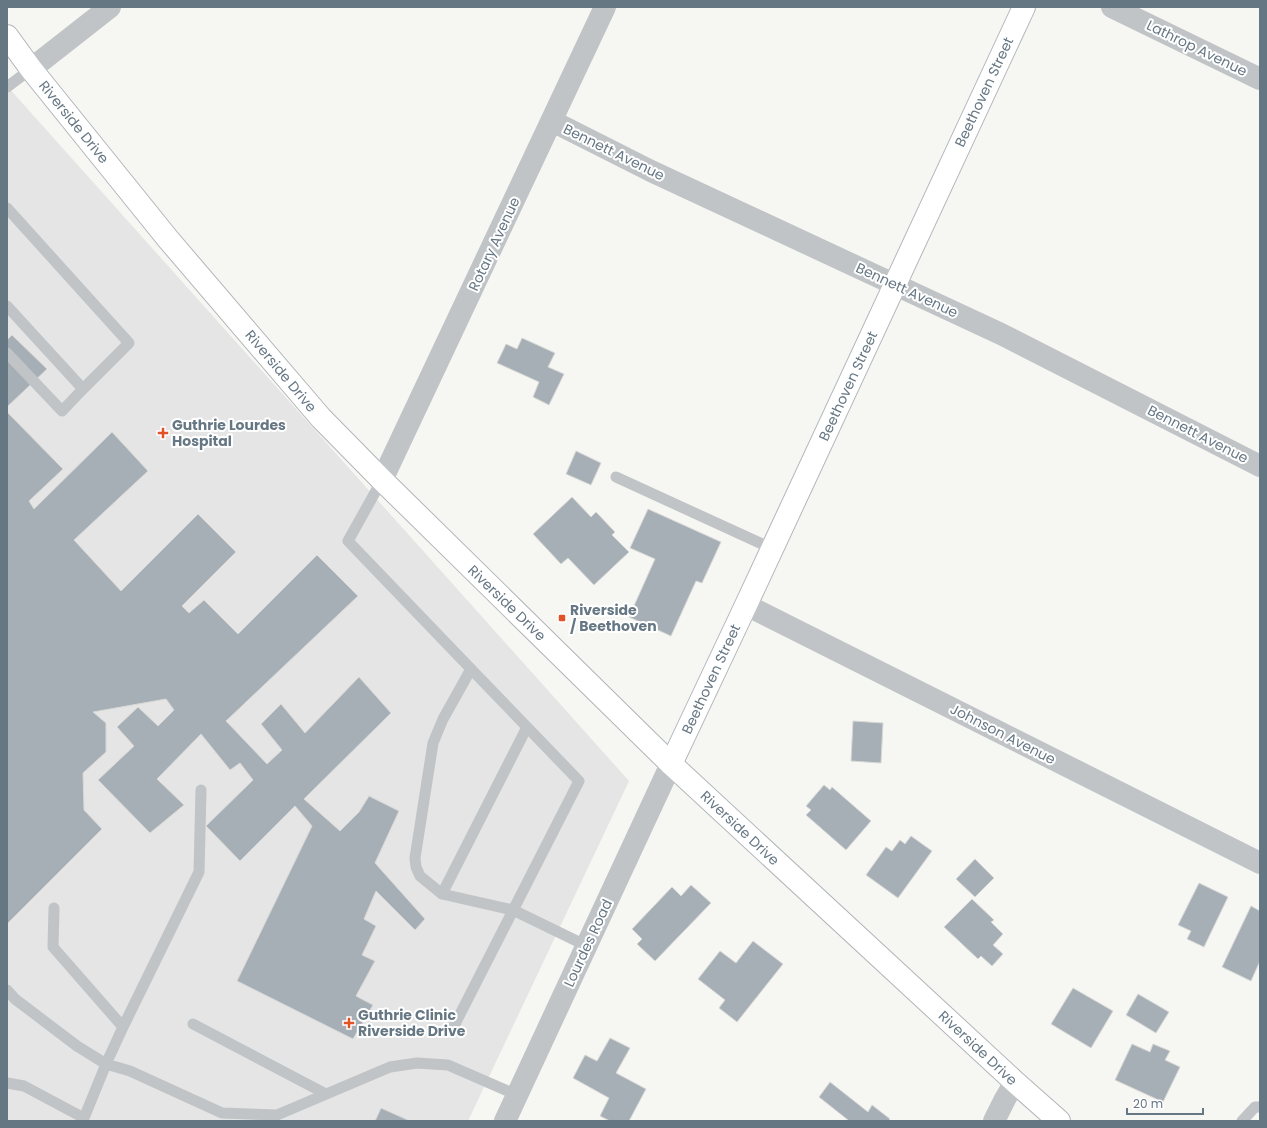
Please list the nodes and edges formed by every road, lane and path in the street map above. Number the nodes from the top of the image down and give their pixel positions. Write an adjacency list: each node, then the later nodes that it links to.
1 (110, 7): 6 (street)
2 (605, 7): 9 (street, Rotary Avenue)
3 (1024, 7): 11 (main road, Beethoven Street)
4 (1112, 7): 7 (street, Lathrop Avenue)
5 (7, 36): 6 (main road, Riverside Drive)
6 (31, 69): 8 (lane); 17 (main road, Riverside Drive)
7 (1260, 79)
8 (7, 87)
9 (552, 121): 11 (street, Bennett Avenue); 17 (street, Rotary Avenue)
10 (7, 208): 14 (lane)
11 (895, 284): 15 (street, Bennett Avenue); 18 (main road, Beethoven Street)
12 (7, 306): 14 (lane)
13 (7, 354): 14 (lane)
14 (83, 389)
15 (1260, 466)
16 (616, 477): 18 (lane)
17 (382, 480): 20 (lane); 22 (main road, Riverside Drive)
18 (773, 549): 19 (main road, Beethoven Street)
19 (746, 606): 22 (main road, Beethoven Street); 24 (street, Johnson Avenue)
20 (470, 670): 21 (lane); 25 (lane)
21 (527, 727): 25 (lane); 27 (lane)
22 (671, 764): 28 (street, Lourdes Road); 34 (main road, Riverside Drive)
23 (201, 790): 32 (lane)
24 (1260, 863)
25 (442, 894): 27 (lane)
26 (54, 908): 32 (lane)
27 (513, 910): 28 (lane); 31 (lane)
28 (587, 946): 37 (street, Lourdes Road)
29 (7, 990): 33 (lane)
30 (193, 1024): 36 (lane)
31 (454, 1026)
32 (123, 1027): 33 (lane)
33 (106, 1064): 36 (lane); 39 (lane)
34 (1015, 1082): 41 (street); 42 (main road, Riverside Drive)
35 (7, 1083): 39 (lane)
36 (326, 1094): 37 (lane)
37 (517, 1095): 40 (street, Lourdes Road)
38 (1260, 1107): 43 (lane)
39 (88, 1119)
40 (505, 1121)
41 (994, 1121)
42 (1060, 1121)
43 (1242, 1121)

